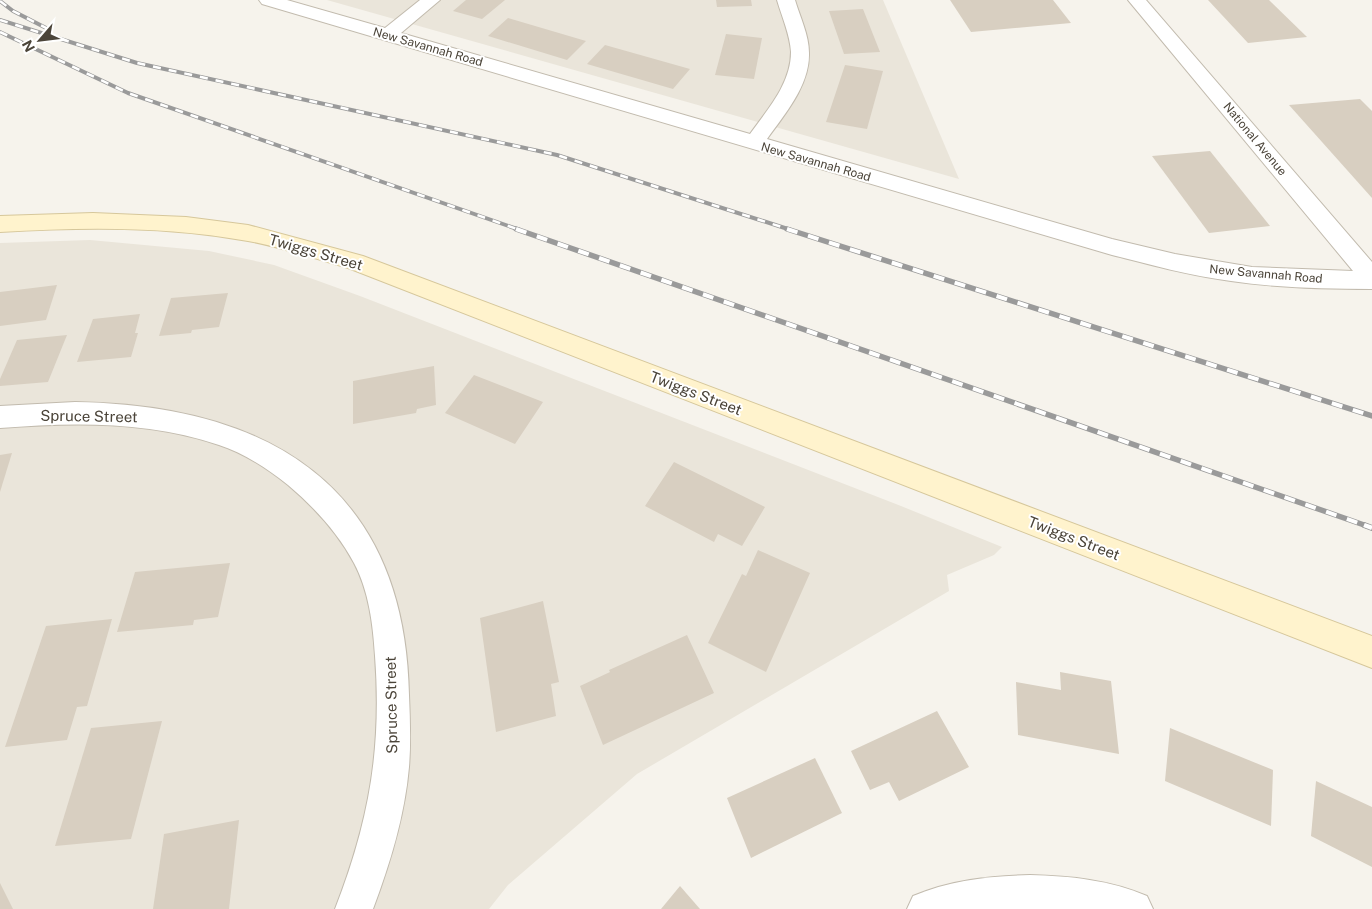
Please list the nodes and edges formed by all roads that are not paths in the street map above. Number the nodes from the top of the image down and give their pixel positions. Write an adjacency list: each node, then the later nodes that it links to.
1 (268, 0): 5 (street, New Savannah Road)
2 (430, 0): 5 (street)
3 (786, 0): 6 (street)
4 (1137, 0): 8 (street, National Avenue)
5 (388, 35): 6 (street, New Savannah Road)
6 (754, 143): 8 (street, New Savannah Road)
7 (0, 224): 10 (main road, Twiggs Street)
8 (1372, 279)
9 (0, 417): 11 (street, Spruce Street)
10 (1372, 652)
11 (354, 909)
12 (926, 909): 13 (street)
13 (1134, 909)

